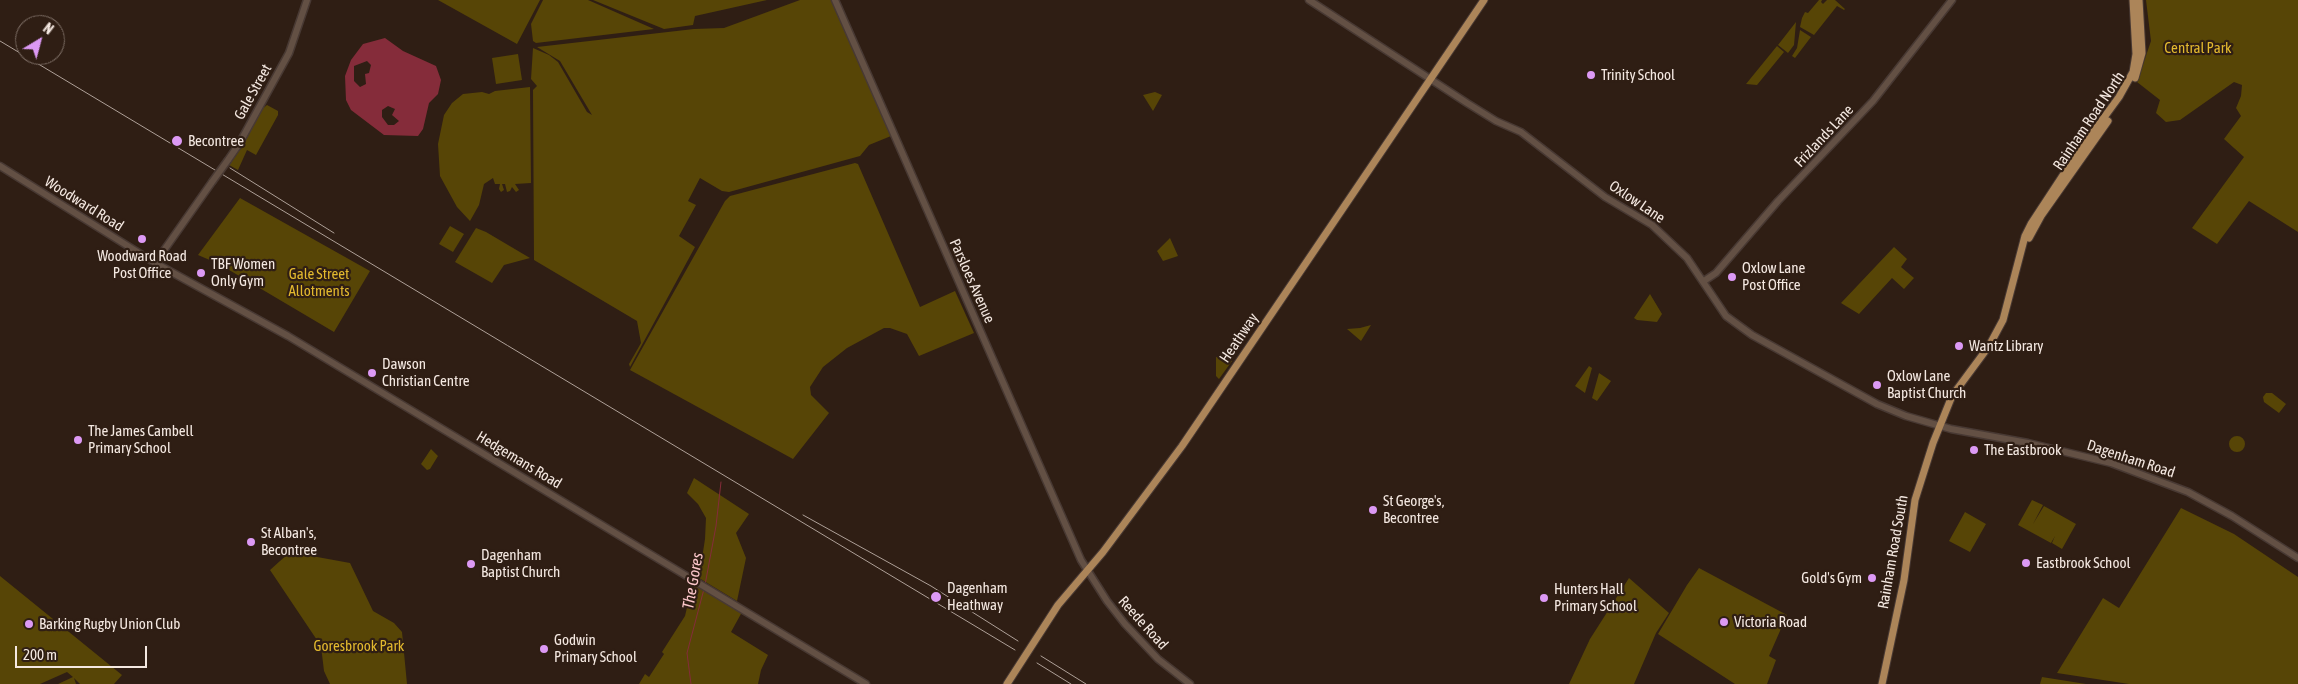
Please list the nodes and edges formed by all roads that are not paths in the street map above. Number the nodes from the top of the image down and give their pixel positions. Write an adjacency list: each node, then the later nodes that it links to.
1 (307, 0): 11 (street, Gale Street, bridge)
2 (835, 0): 15 (street, Parsloes Avenue)
3 (1309, 0): 8 (street, Oxlow Lane)
4 (1484, 0): 8 (main road, Heathway)
5 (1952, 0): 12 (street, Frizlands Lane)
6 (2133, 0): 10 (main road, Rainham Road North)
7 (2139, 0): 10 (main road, Rainham Road North)
8 (1429, 79): 12 (street, Oxlow Lane); 15 (main road, Heathway)
9 (0, 166): 11 (street, Woodward Road)
10 (2023, 247): 13 (main road, Rainham Road North)
11 (155, 263): 16 (street, Hedgemans Road)
12 (1704, 281): 13 (street, Oxlow Lane)
13 (1940, 427): 14 (street, Dagenham Road); 19 (main road, Rainham Road South)
14 (2298, 558)
15 (1087, 570): 17 (main road, Heathway); 18 (street, Reede Road)
16 (866, 684)
17 (1007, 684)
18 (1190, 684)
19 (1882, 684)

